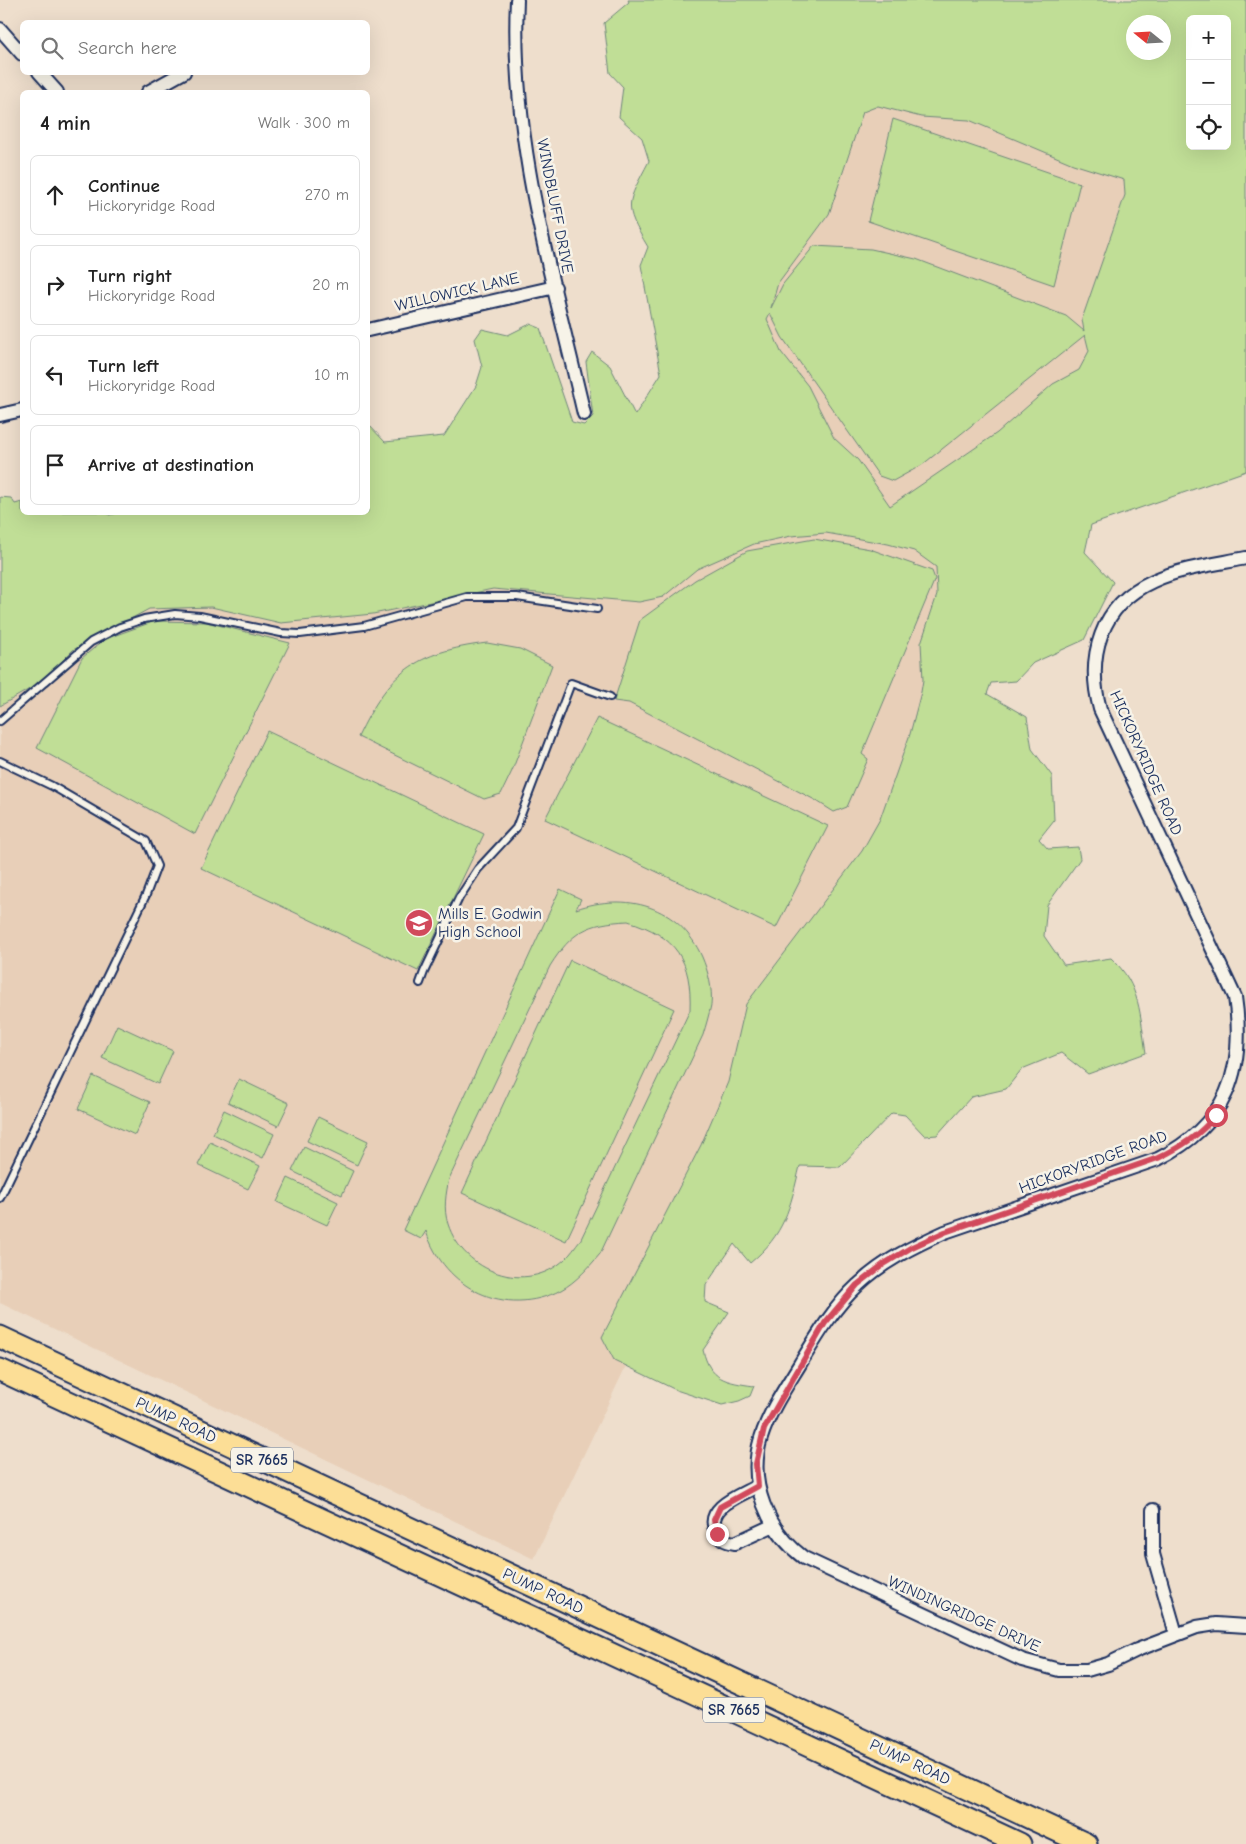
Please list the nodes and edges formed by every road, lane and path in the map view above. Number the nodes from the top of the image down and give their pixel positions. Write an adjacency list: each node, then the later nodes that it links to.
1 (517, 0): 8 (street, WINDBLUFF DRIVE)
2 (0, 30): 3 (street)
3 (20, 52)
4 (42, 75): 6 (street)
5 (179, 75): 7 (street)
6 (55, 90)
7 (152, 90)
8 (555, 286): 9 (street, WILLOWICK LANE); 11 (street, WINDBLUFF DRIVE)
9 (370, 330)
10 (20, 410): 12 (street)
11 (584, 414)
12 (0, 415)
13 (1246, 558): 22 (street, HICKORYRIDGE ROAD)
14 (597, 609): 16 (lane)
15 (610, 697): 18 (lane)
16 (0, 721)
17 (0, 761): 19 (lane)
18 (420, 983)
19 (0, 1198)
20 (0, 1337): 28 (main road, PUMP ROAD / SR 7665)
21 (0, 1370): 28 (main road, PUMP ROAD / SR 7665)
22 (758, 1486): 23 (street, HICKORYRIDGE ROAD); 25 (street)
23 (764, 1508): 25 (street, WINDINGRIDGE DRIVE)
24 (1153, 1510): 27 (street)
25 (774, 1525): 27 (street, WINDINGRIDGE DRIVE)
26 (1246, 1626): 27 (street, WINDINGRIDGE DRIVE)
27 (1176, 1634)
28 (1014, 1832): 29 (main road, PUMP ROAD / SR 7665)
29 (1086, 1844)

